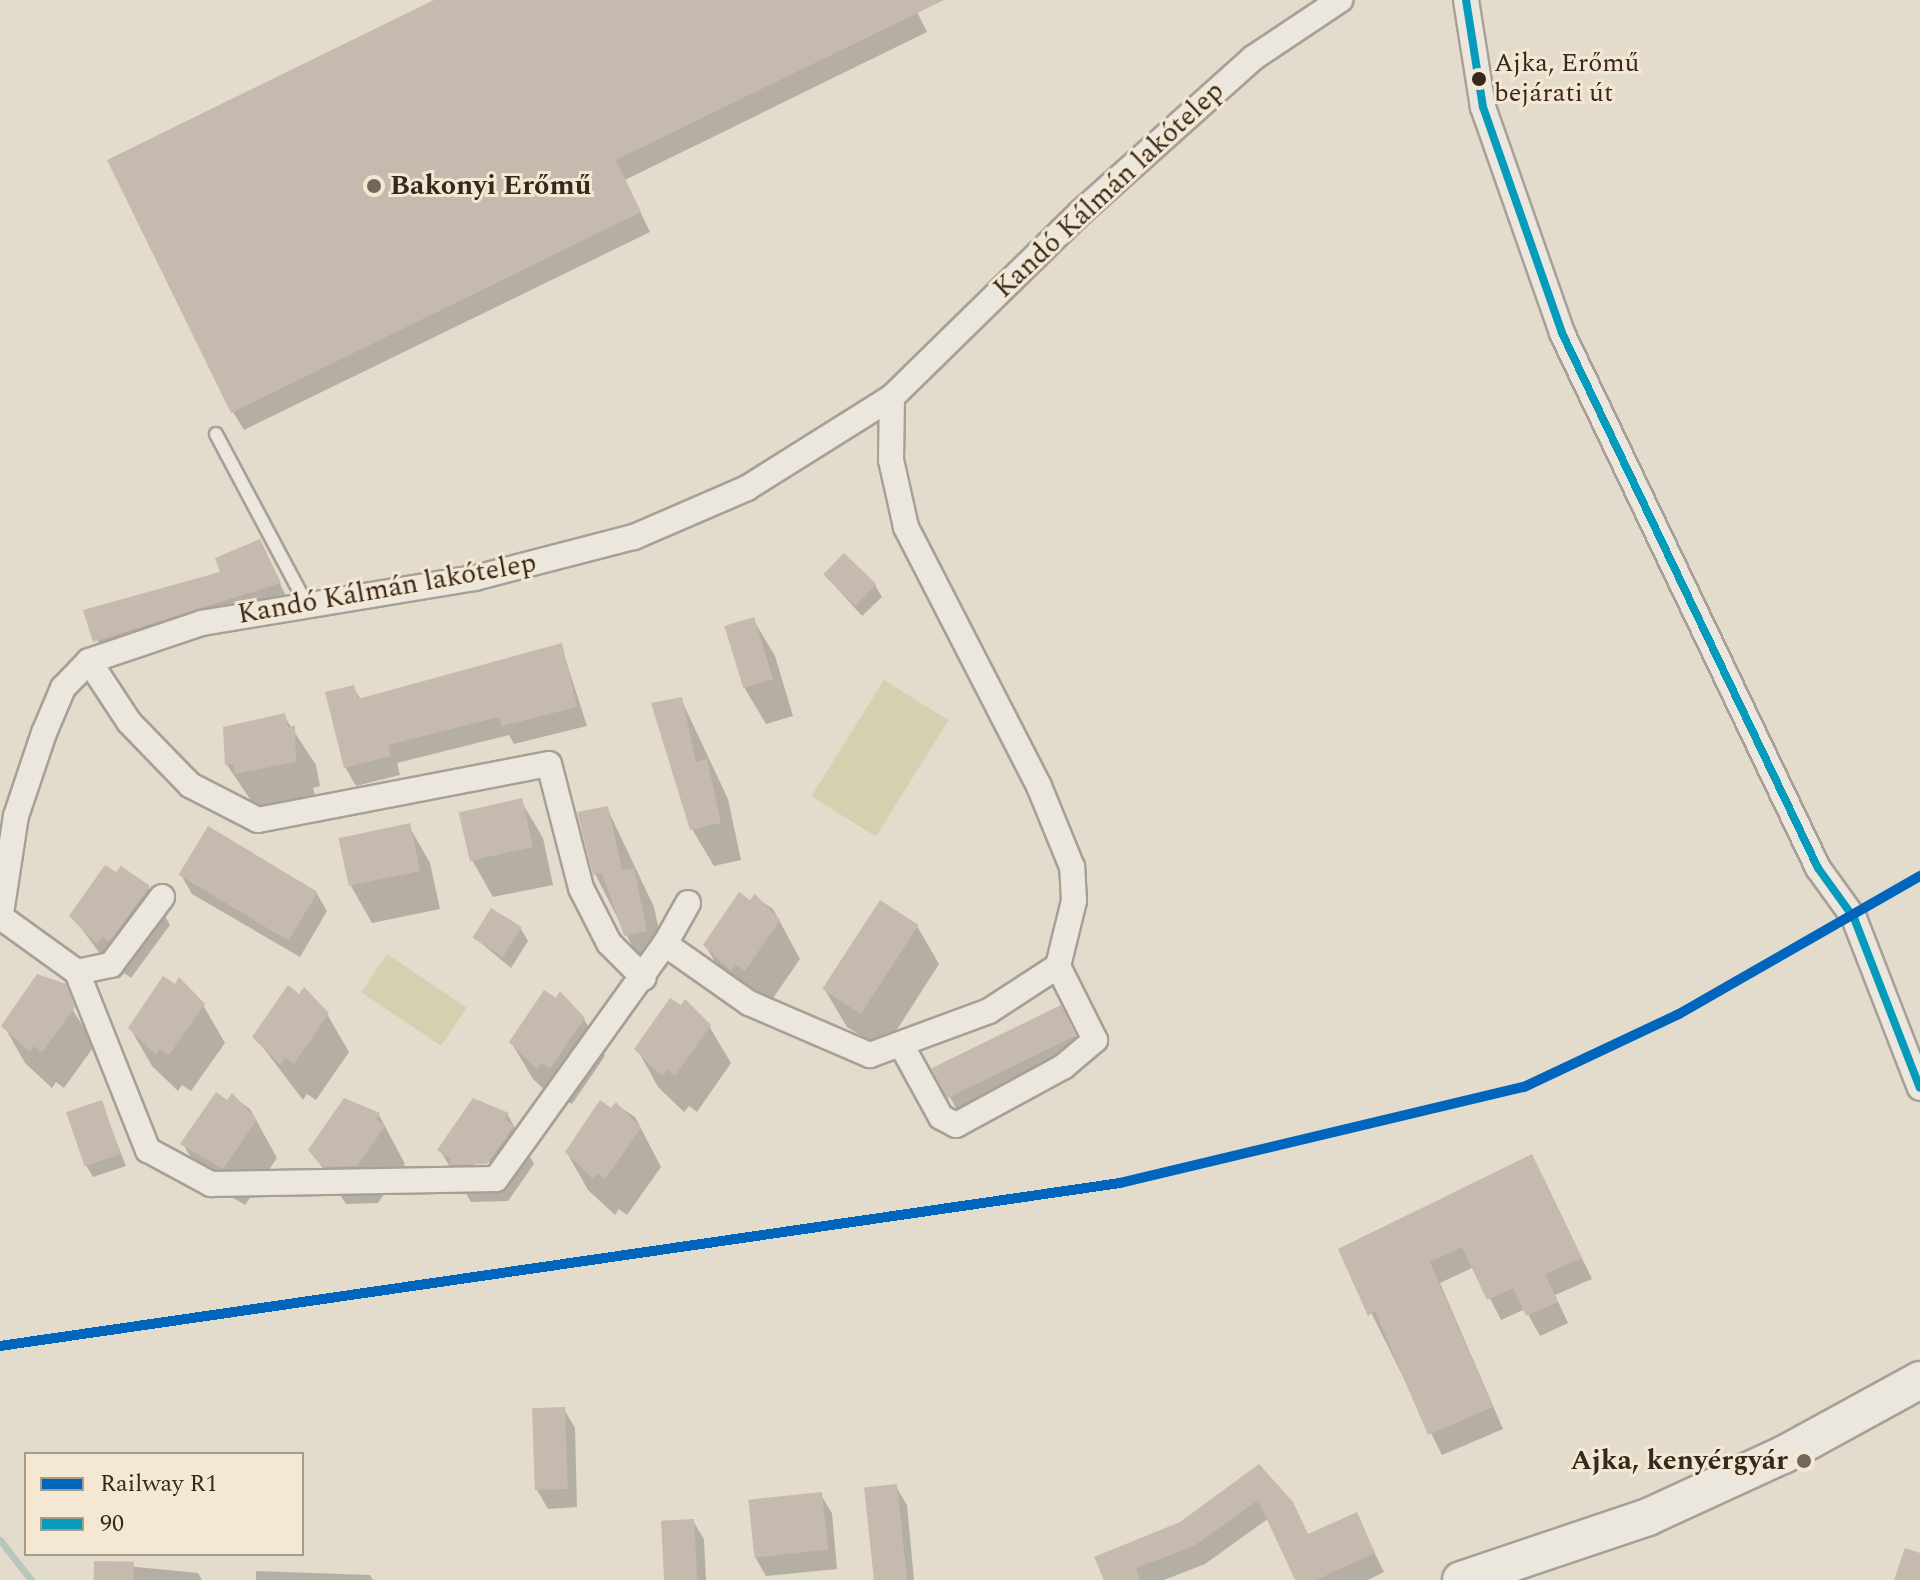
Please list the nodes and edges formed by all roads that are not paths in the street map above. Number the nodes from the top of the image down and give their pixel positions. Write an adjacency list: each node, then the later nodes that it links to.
1 (1340, 0): 3 (street, Kandó Kálmán lakótelep)
2 (1466, 0): 15 (street)
3 (892, 397): 5 (street, Kandó Kálmán lakótelep); 11 (street)
4 (216, 434): 5 (lane)
5 (307, 605): 6 (street, Kandó Kálmán lakótelep)
6 (89, 661): 9 (street, Kandó Kálmán lakótelep); 13 (street)
7 (162, 897): 12 (street)
8 (688, 903): 10 (street)
9 (1, 919): 12 (street, Kandó Kálmán lakótelep)
10 (665, 944): 13 (street); 14 (street)
11 (1058, 966): 14 (street); 14 (street)
12 (77, 972): 13 (street)
13 (644, 978)
14 (903, 1048)
15 (1919, 1085)
16 (1920, 1380): 17 (main road)
17 (1462, 1580)

